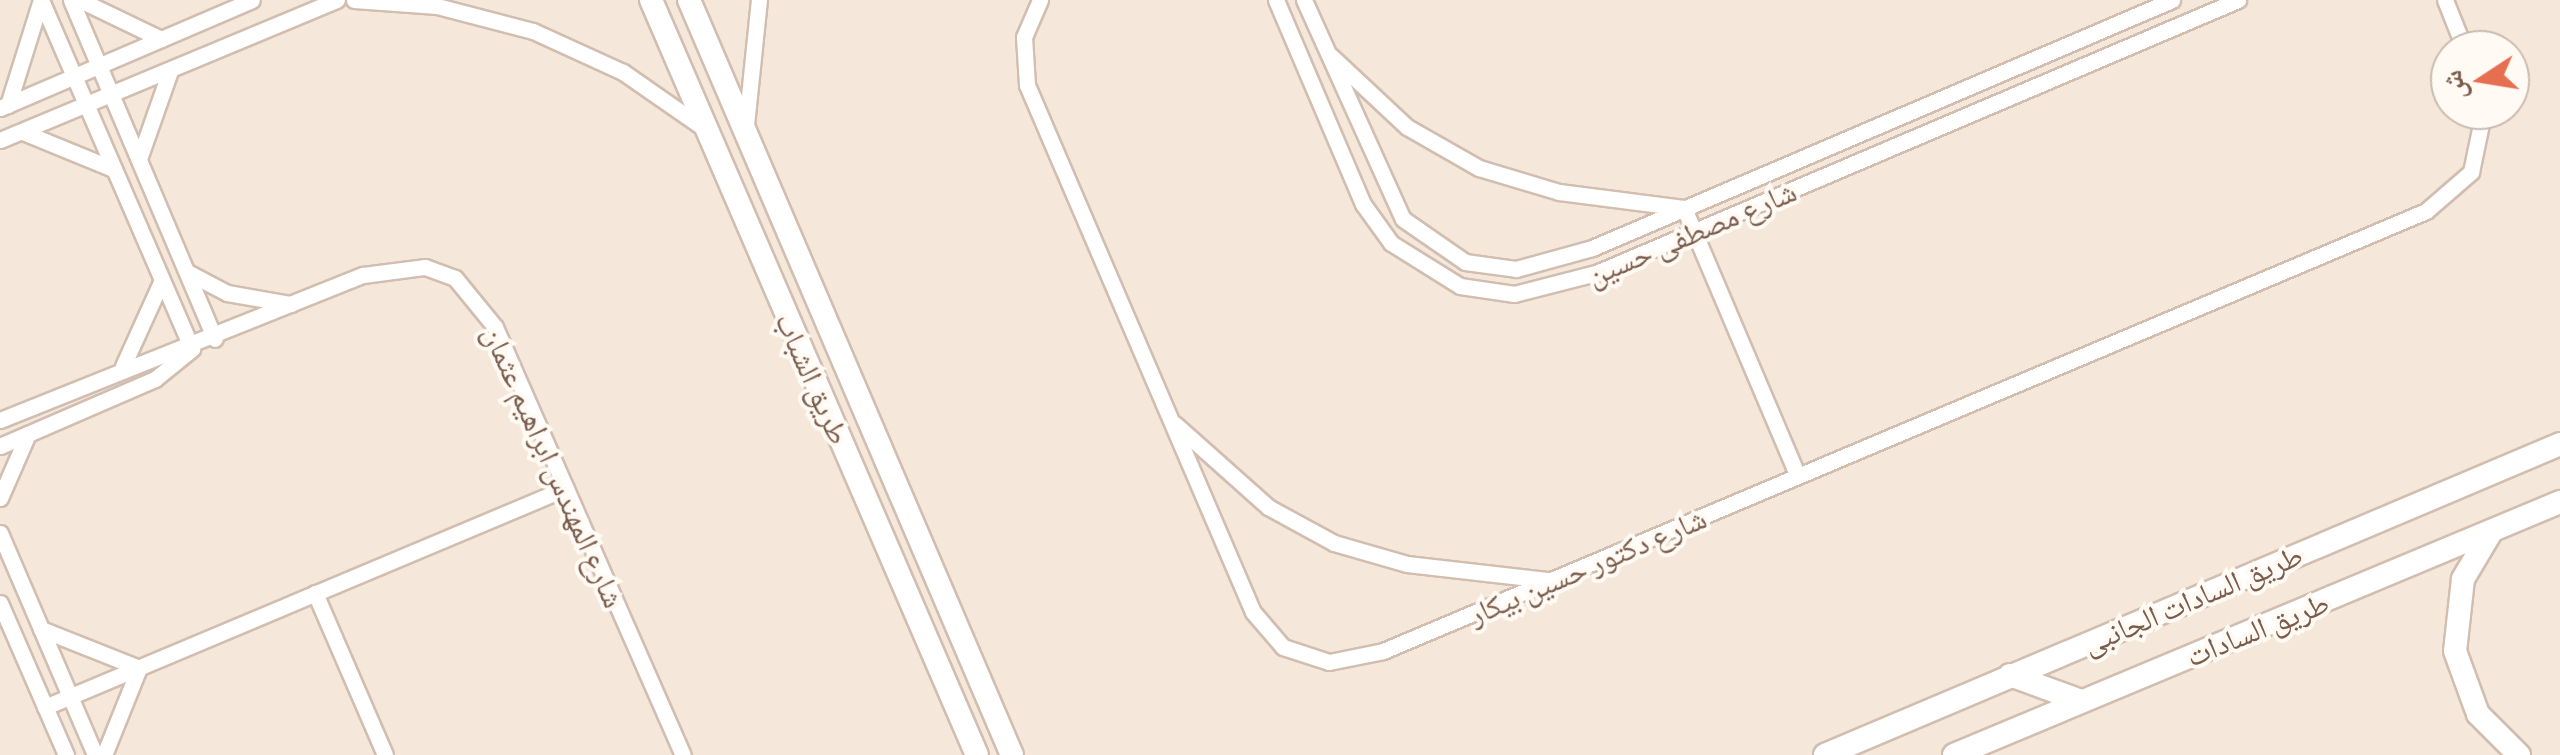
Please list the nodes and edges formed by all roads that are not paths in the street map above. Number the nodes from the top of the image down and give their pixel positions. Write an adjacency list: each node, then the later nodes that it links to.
1 (41, 0): 23 (street); 26 (street)
2 (71, 0): 21 (street)
3 (80, 0): 19 (street)
4 (252, 0): 19 (street)
5 (337, 0): 22 (street)
6 (354, 0): 27 (street)
7 (651, 0): 27 (main road, طريق الشباب)
8 (689, 0): 30 (main road, طريق الشباب)
9 (759, 0): 30 (street)
10 (1040, 0): 42 (street, شارع دكتور حسين بيكار)
11 (1276, 0): 35 (street, شارع مصطفى حسين)
12 (1304, 0): 20 (street, شارع مصطفى حسين)
13 (2172, 0): 16 (street, شارع مصطفى حسين)
14 (2238, 0): 18 (street, شارع مصطفى حسين)
15 (2445, 1): 17 (street)
16 (2148, 5): 18 (street); 34 (street, شارع مصطفى حسين)
17 (2457, 30)
18 (2160, 34): 35 (street, شارع مصطفى حسين)
19 (161, 39): 21 (street)
20 (1325, 50): 34 (street); 34 (street, شارع مصطفى حسين)
21 (99, 66): 23 (street); 24 (street)
22 (174, 66): 24 (street); 32 (street)
23 (74, 76): 25 (street); 26 (street)
24 (110, 93): 25 (street); 32 (street)
25 (86, 104): 29 (street); 33 (street)
26 (4, 106)
27 (705, 129): 67 (main road, طريق الشباب)
28 (2480, 130): 47 (street, شارع دكتور حسين بيكار)
29 (19, 132): 31 (street); 33 (street)
30 (746, 134): 68 (main road, طريق الشباب)
31 (0, 140)
32 (139, 160): 36 (street)
33 (114, 169): 37 (street)
34 (1684, 208): 35 (street)
35 (1694, 232): 47 (street)
36 (187, 272): 38 (street); 39 (street)
37 (162, 280): 40 (street); 41 (street)
38 (295, 304): 39 (street, شارع المهندس ابراهيم عثمان); 48 (street, شارع المهندس ابراهيم عثمان)
39 (216, 339): 40 (street, شارع المهندس ابراهيم عثمان)
40 (192, 349): 41 (street); 44 (street)
41 (124, 366): 43 (street)
42 (1169, 418): 53 (street); 53 (street, شارع دكتور حسين بيكار)
43 (0, 420)
44 (28, 434): 46 (street); 49 (street)
45 (2560, 444): 58 (main road, طريق السادات الجانبى)
46 (0, 446)
47 (1798, 476): 53 (street, شارع دكتور حسين بيكار)
48 (566, 488): 54 (street); 66 (street, شارع المهندس ابراهيم عثمان)
49 (0, 498)
50 (2560, 502): 51 (main road, طريق السادات)
51 (2492, 532): 60 (main road, طريق السادات); 71 (main road)
52 (0, 533): 56 (street)
53 (1550, 581)
54 (315, 594): 57 (street); 65 (street)
55 (0, 602): 61 (street)
56 (41, 629): 57 (street); 59 (street)
57 (139, 668): 59 (street); 64 (street)
58 (2010, 675): 60 (main road); 69 (main road, طريق السادات الجانبى)
59 (70, 697): 61 (street); 63 (street)
60 (2081, 700): 70 (main road, طريق السادات)
61 (45, 707): 62 (street)
62 (66, 755)
63 (95, 755)
64 (104, 755)
65 (385, 755)
66 (683, 755)
67 (977, 755)
68 (1012, 755)
69 (1826, 755)
70 (1954, 755)
71 (2519, 755)

